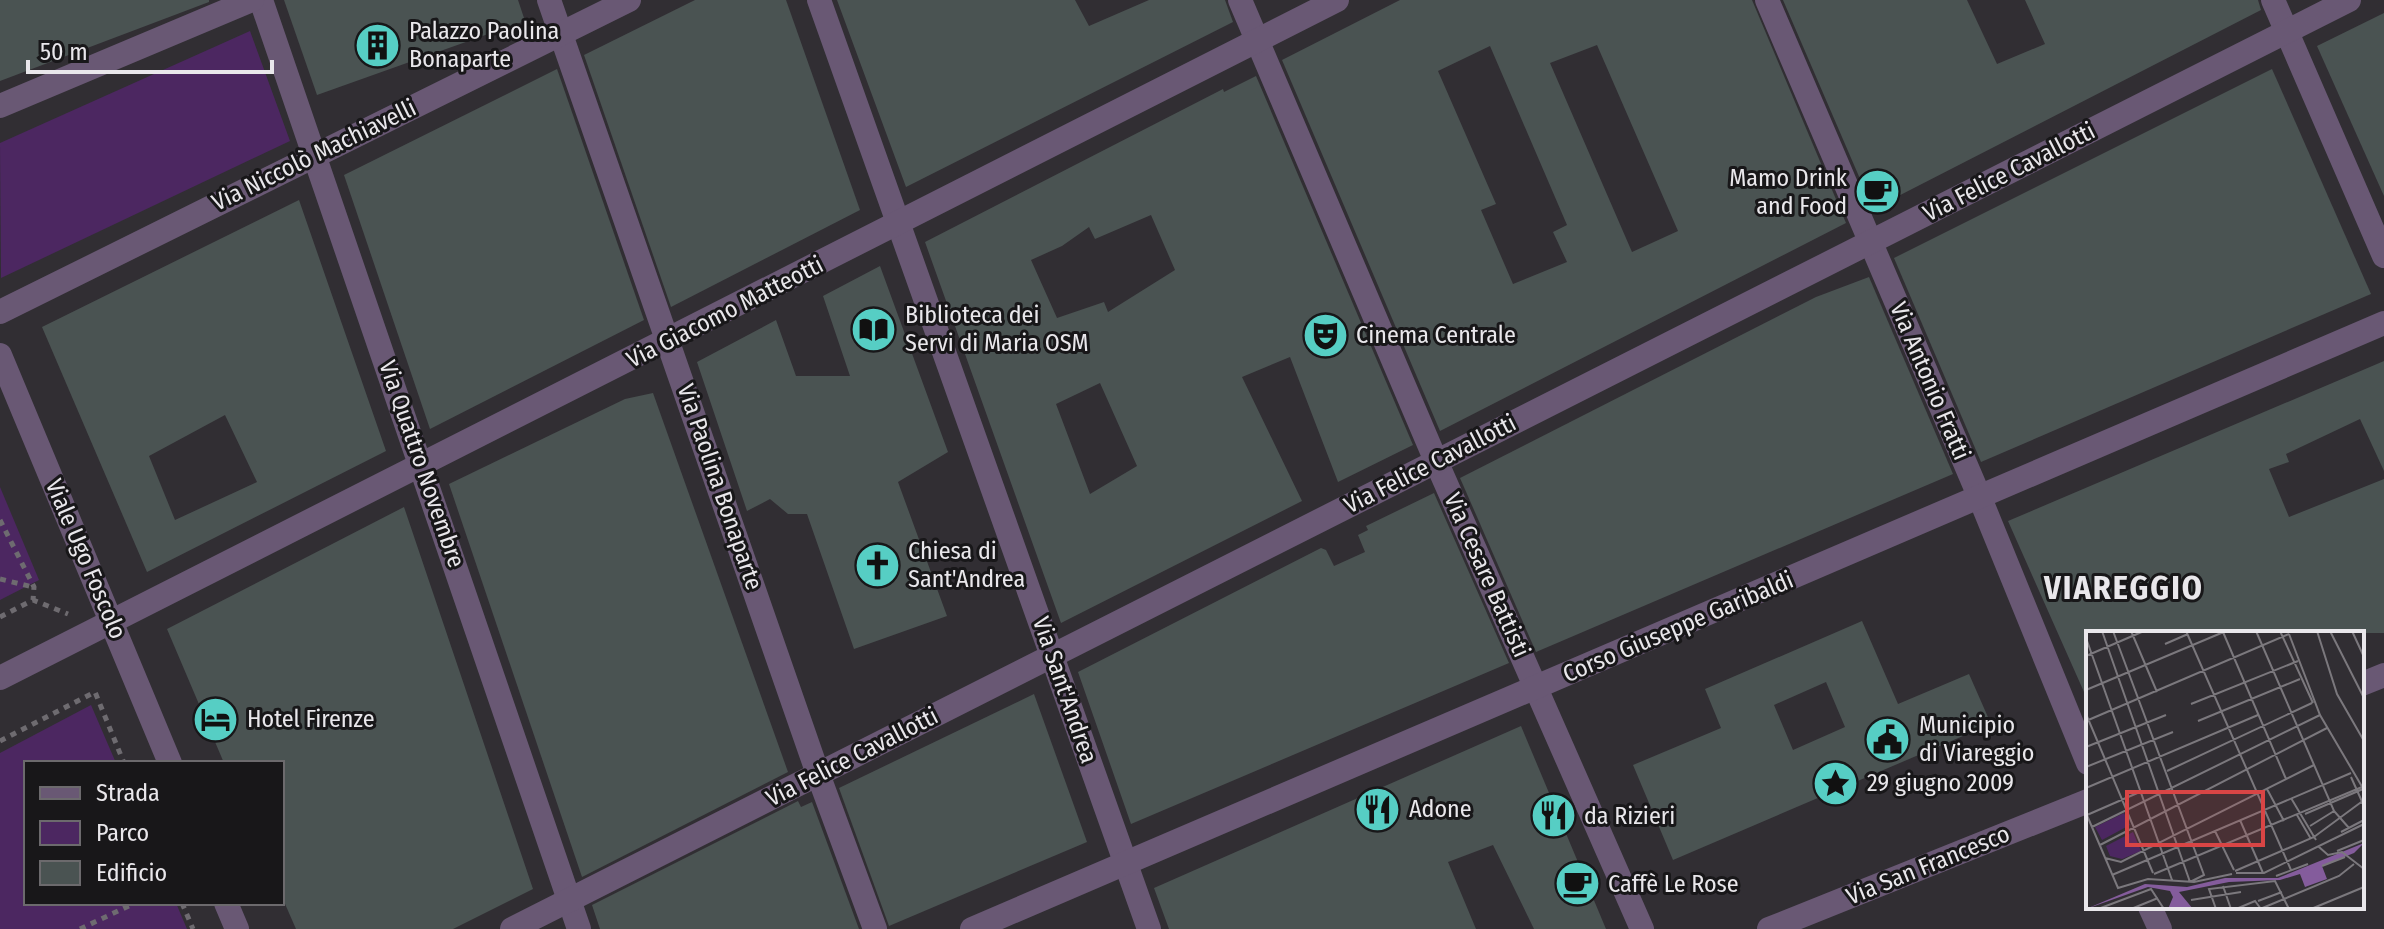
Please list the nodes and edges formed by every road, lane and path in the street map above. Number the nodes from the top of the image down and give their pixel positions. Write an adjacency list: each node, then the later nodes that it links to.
1 (252, 0): 14 (street)
2 (261, 0): 15 (street, Via Quattro Novembre)
3 (549, 0): 12 (street, Via Paolina Bonaparte)
4 (629, 0): 12 (street, Via Niccolò Machiavelli)
5 (819, 0): 16 (street, Via Sant'Andrea)
6 (1240, 0): 13 (street, Via Cesare Battisti)
7 (1337, 0): 13 (street, Via Giacomo Matteotti)
8 (1767, 0): 17 (street, Via Antonio Fratti)
9 (2273, 0): 11 (street)
10 (2349, 0): 11 (street, Via Felice Cavallotti)
11 (2287, 32): 17 (street, Via Felice Cavallotti); 18 (street)
12 (560, 34): 15 (street, Via Niccolò Machiavelli); 21 (street, Via Paolina Bonaparte)
13 (1257, 41): 16 (street, Via Giacomo Matteotti); 23 (street, Via Cesare Battisti)
14 (0, 106)
15 (314, 154): 19 (street, Via Niccolò Machiavelli); 24 (street, Via Quattro Novembre)
16 (898, 222): 21 (street, Via Giacomo Matteotti); 33 (street, Via Sant'Andrea)
17 (1870, 241): 23 (street, Via Felice Cavallotti); 25 (street, Via Antonio Fratti)
18 (2384, 256)
19 (0, 312)
20 (2384, 323): 25 (street, Corso Giuseppe Garibaldi)
21 (670, 341): 24 (street, Via Giacomo Matteotti); 44 (street, Via Paolina Bonaparte)
22 (0, 355): 32 (street, Viale Ugo Foscolo)
23 (1436, 461): 33 (street, Via Felice Cavallotti); 38 (street, Via Cesare Battisti)
24 (423, 465): 32 (street, Via Giacomo Matteotti); 47 (street, Via Quattro Novembre)
25 (1980, 498): 38 (street, Corso Giuseppe Garibaldi); 41 (street, Via Antonio Fratti)
26 (0, 520): 28 (path)
27 (0, 579): 28 (path)
28 (34, 587): 29 (path)
29 (33, 600): 30 (path); 31 (path)
30 (69, 614)
31 (0, 617)
32 (113, 622): 35 (street, Via Giacomo Matteotti); 43 (street, Viale Ugo Foscolo)
33 (1053, 656): 44 (street, Via Felice Cavallotti); 46 (street, Via Sant'Andrea)
34 (2384, 675): 36 (street)
35 (0, 678)
36 (2364, 683)
37 (105, 686): 39 (path)
38 (1537, 687): 46 (street, Corso Giuseppe Garibaldi); 60 (street, Via Cesare Battisti)
39 (95, 692): 40 (path); 42 (path)
40 (0, 741)
41 (2086, 758)
42 (123, 761)
43 (169, 761)
44 (818, 774): 47 (street, Via Felice Cavallotti); 57 (street, Via Paolina Bonaparte)
45 (2086, 802): 61 (street, Via San Francesco)
46 (1127, 864): 58 (street, Corso Giuseppe Garibaldi); 59 (street, Via Sant'Andrea)
47 (570, 901): 55 (street, Via Felice Cavallotti); 56 (street, Via Quattro Novembre)
48 (131, 905): 52 (path)
49 (183, 905): 53 (path)
50 (227, 905): 54 (street)
51 (2151, 909): 62 (street)
52 (80, 929)
53 (193, 929)
54 (237, 929)
55 (512, 929)
56 (579, 929)
57 (875, 929)
58 (972, 929)
59 (1149, 929)
60 (1642, 929)
61 (1769, 929)
62 (2160, 929)

